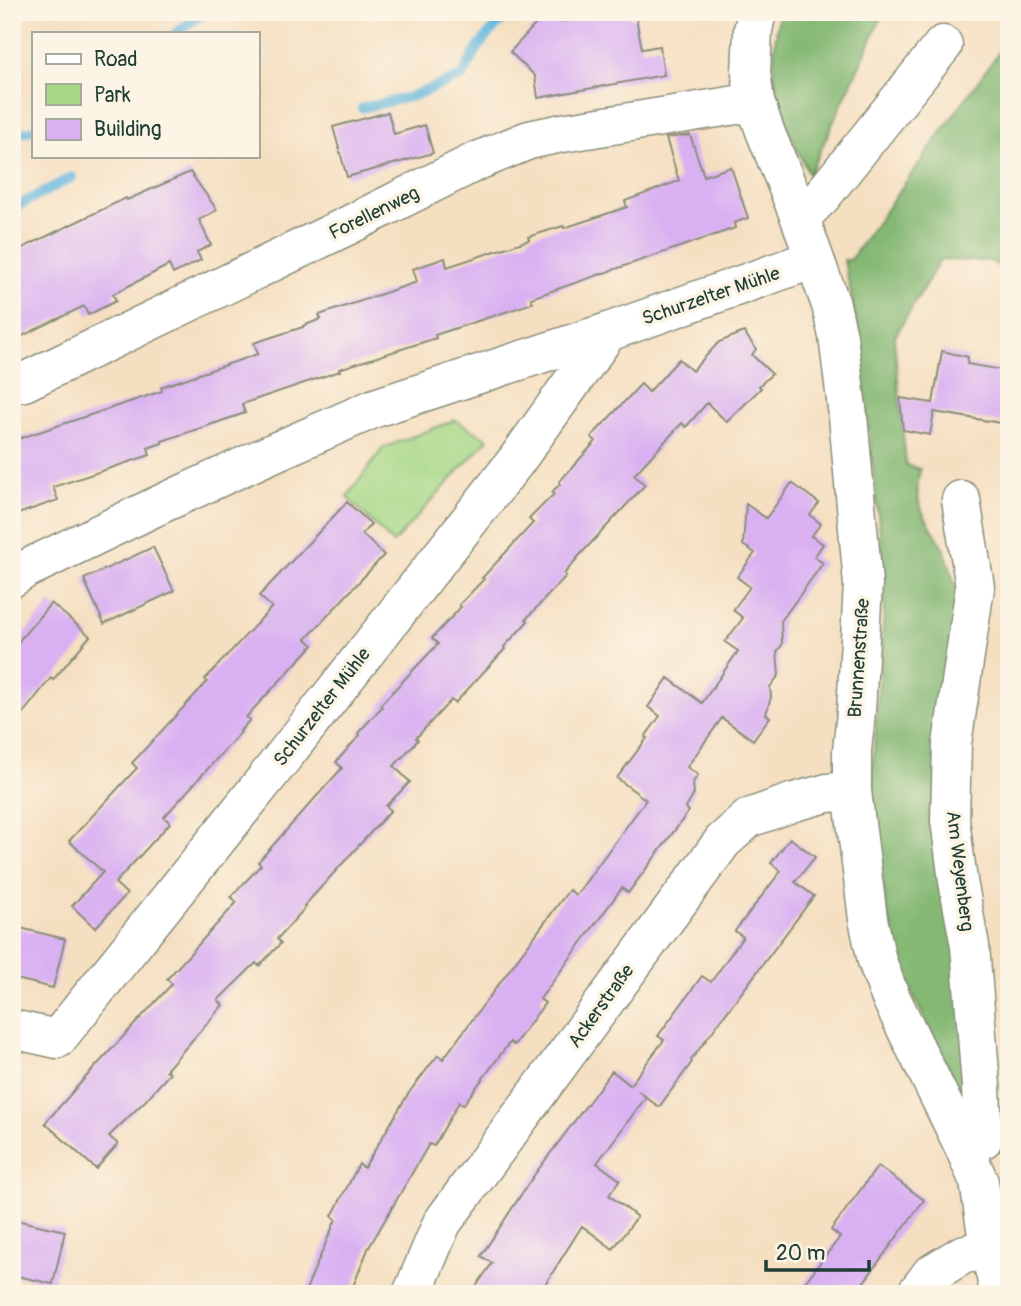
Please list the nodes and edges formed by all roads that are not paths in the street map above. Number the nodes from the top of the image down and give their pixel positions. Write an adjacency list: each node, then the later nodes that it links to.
1 (757, 12): 3 (street, Brunnenstraße)
2 (943, 45): 4 (street)
3 (755, 102): 4 (street, Brunnenstraße); 7 (street, Forellenweg)
4 (800, 218): 5 (street, Brunnenstraße)
5 (814, 259): 6 (street, Schurzelter Mühle); 10 (street, Brunnenstraße)
6 (608, 332): 9 (street, Schurzelter Mühle); 11 (street, Schurzelter Mühle)
7 (12, 384)
8 (961, 500): 12 (street, Am Weyenberg)
9 (12, 578)
10 (852, 791): 12 (street, Brunnenstraße); 14 (street, Ackerstraße)
11 (12, 1029)
12 (964, 1147): 13 (street, Brunnenstraße)
13 (989, 1248): 15 (street); 16 (street, Brunnenstraße)
14 (412, 1294)
15 (916, 1294)
16 (1000, 1294)

